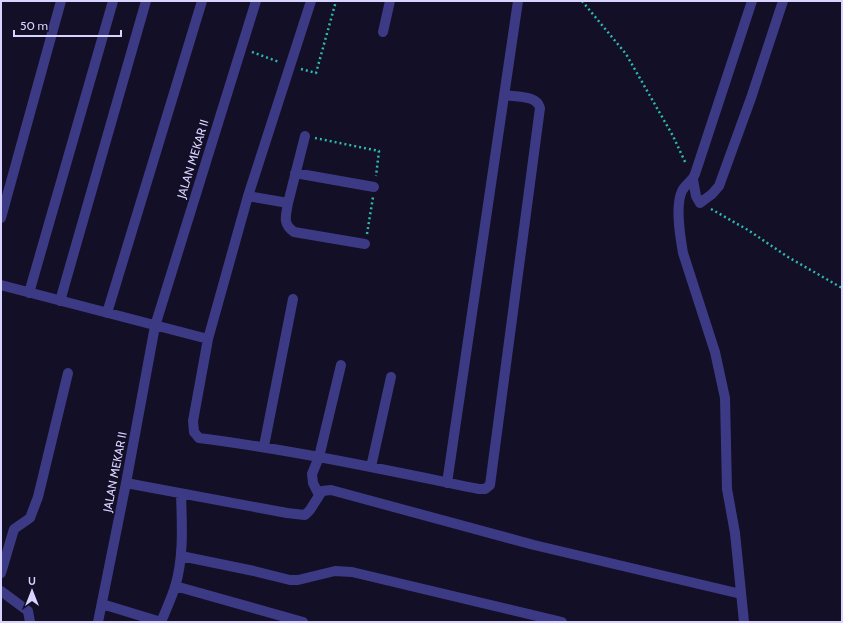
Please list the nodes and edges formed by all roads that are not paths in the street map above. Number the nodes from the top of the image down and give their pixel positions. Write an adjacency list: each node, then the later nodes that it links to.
1 (61, 1): 19 (street)
2 (113, 1): 22 (street)
3 (146, 1): 24 (street)
4 (202, 1): 25 (street)
5 (256, 1): 26 (street, JALAN MEKAR II)
6 (311, 1): 17 (street)
7 (390, 1): 11 (street)
8 (518, 1): 12 (street)
9 (752, 1): 15 (street)
10 (783, 1): 15 (street)
11 (383, 32)
12 (504, 95): 34 (street); 34 (street)
13 (305, 136): 14 (street)
14 (295, 173): 16 (street); 18 (street)
15 (689, 183): 42 (street)
16 (374, 187)
17 (248, 196): 18 (street); 27 (street)
18 (288, 203): 20 (street)
19 (1, 218)
20 (365, 244)
21 (1, 285): 22 (street)
22 (29, 293): 24 (street)
23 (293, 299): 31 (street)
24 (60, 301): 25 (street)
25 (107, 313): 26 (street)
26 (155, 326): 27 (street); 35 (street, JALAN MEKAR II)
27 (208, 339): 31 (street)
28 (341, 365): 32 (street)
29 (68, 372): 39 (street)
30 (391, 376): 33 (street)
31 (264, 446): 32 (street)
32 (319, 457): 33 (street); 37 (street)
33 (371, 467): 34 (street)
34 (447, 482)
35 (126, 483): 36 (street); 43 (street, JALAN MEKAR II)
36 (181, 494): 37 (street); 38 (street)
37 (319, 495): 42 (street)
38 (181, 556): 40 (street); 48 (street)
39 (1, 573)
40 (175, 586): 46 (street); 47 (street)
41 (1, 591): 44 (street)
42 (741, 594): 49 (street)
43 (102, 604): 45 (street, JALAN MEKAR II); 46 (street)
44 (30, 622)
45 (98, 622)
46 (161, 622)
47 (303, 622)
48 (562, 622)
49 (744, 622)

